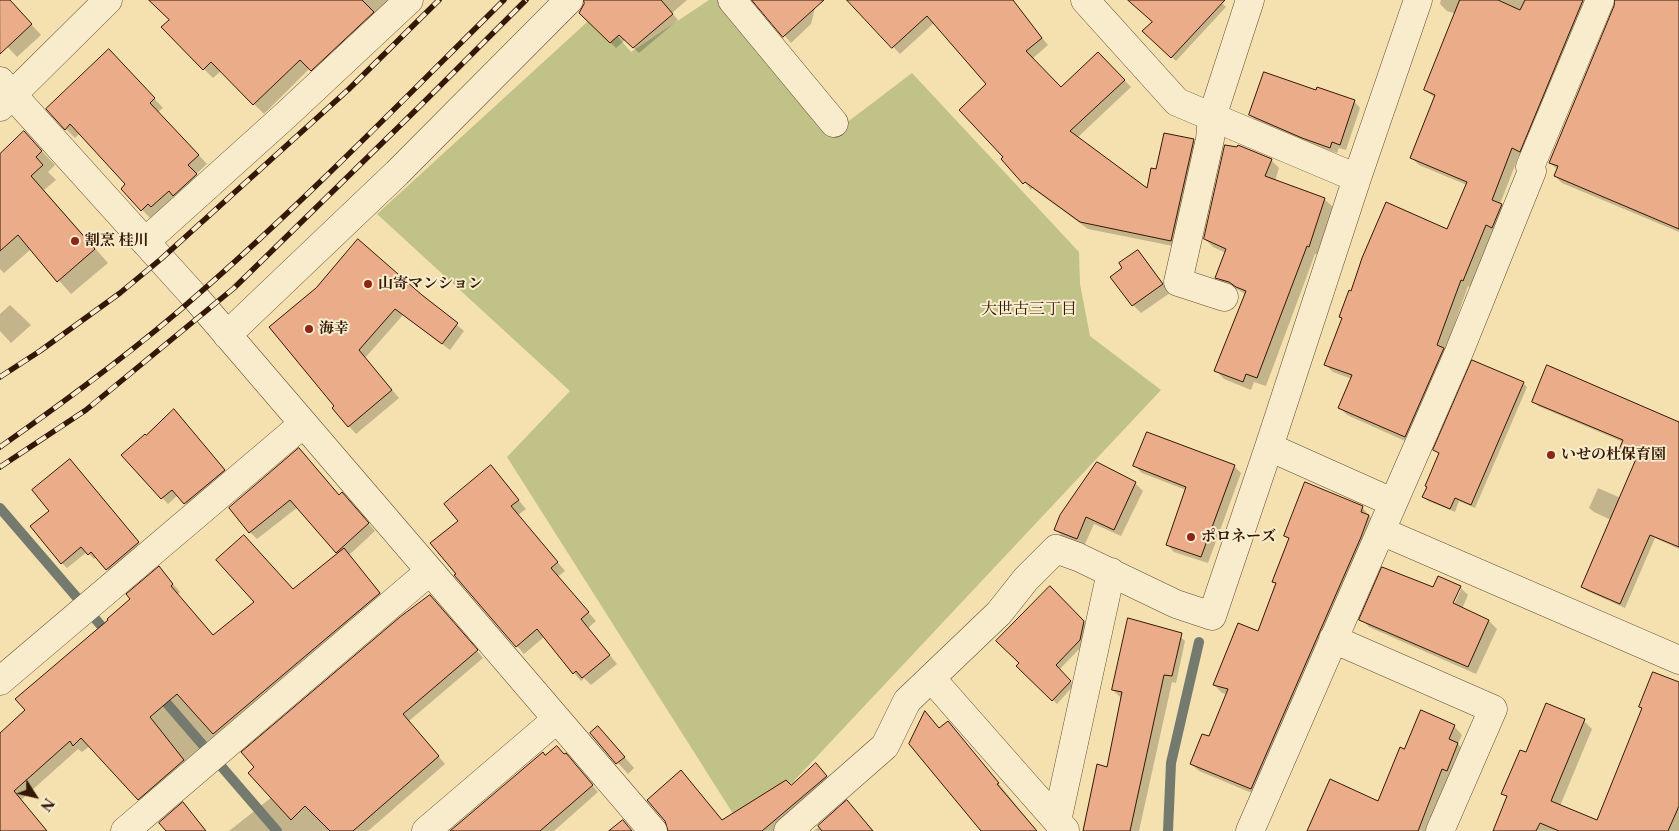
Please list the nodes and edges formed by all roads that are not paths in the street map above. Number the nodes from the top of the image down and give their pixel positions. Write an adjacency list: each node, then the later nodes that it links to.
1 (108, 0): 9 (street)
2 (409, 0): 13 (street)
3 (569, 0): 15 (street)
4 (732, 0): 11 (street)
5 (1086, 0): 10 (street)
6 (1250, 0): 10 (street)
7 (1418, 0): 12 (street)
8 (1600, 0): 18 (street)
9 (4, 94): 13 (street)
10 (1212, 117): 12 (street); 14 (street)
11 (834, 123)
12 (1357, 178): 17 (street)
13 (145, 242): 15 (street)
14 (1224, 298)
15 (227, 335): 16 (street)
16 (303, 424): 20 (street); 25 (street)
17 (1269, 447): 18 (street); 21 (street)
18 (1392, 502): 19 (street)
19 (1381, 531): 22 (street); 23 (street)
20 (430, 571): 26 (street); 28 (street)
21 (1111, 572): 24 (street); 27 (street)
22 (1333, 639): 32 (street); 33 (street)
23 (1679, 660)
24 (931, 678): 27 (street); 31 (street)
25 (0, 681)
26 (557, 719): 29 (street); 30 (street)
27 (1061, 826)
28 (125, 831)
29 (426, 831)
30 (653, 831)
31 (788, 831)
32 (1250, 831)
33 (1440, 831)

